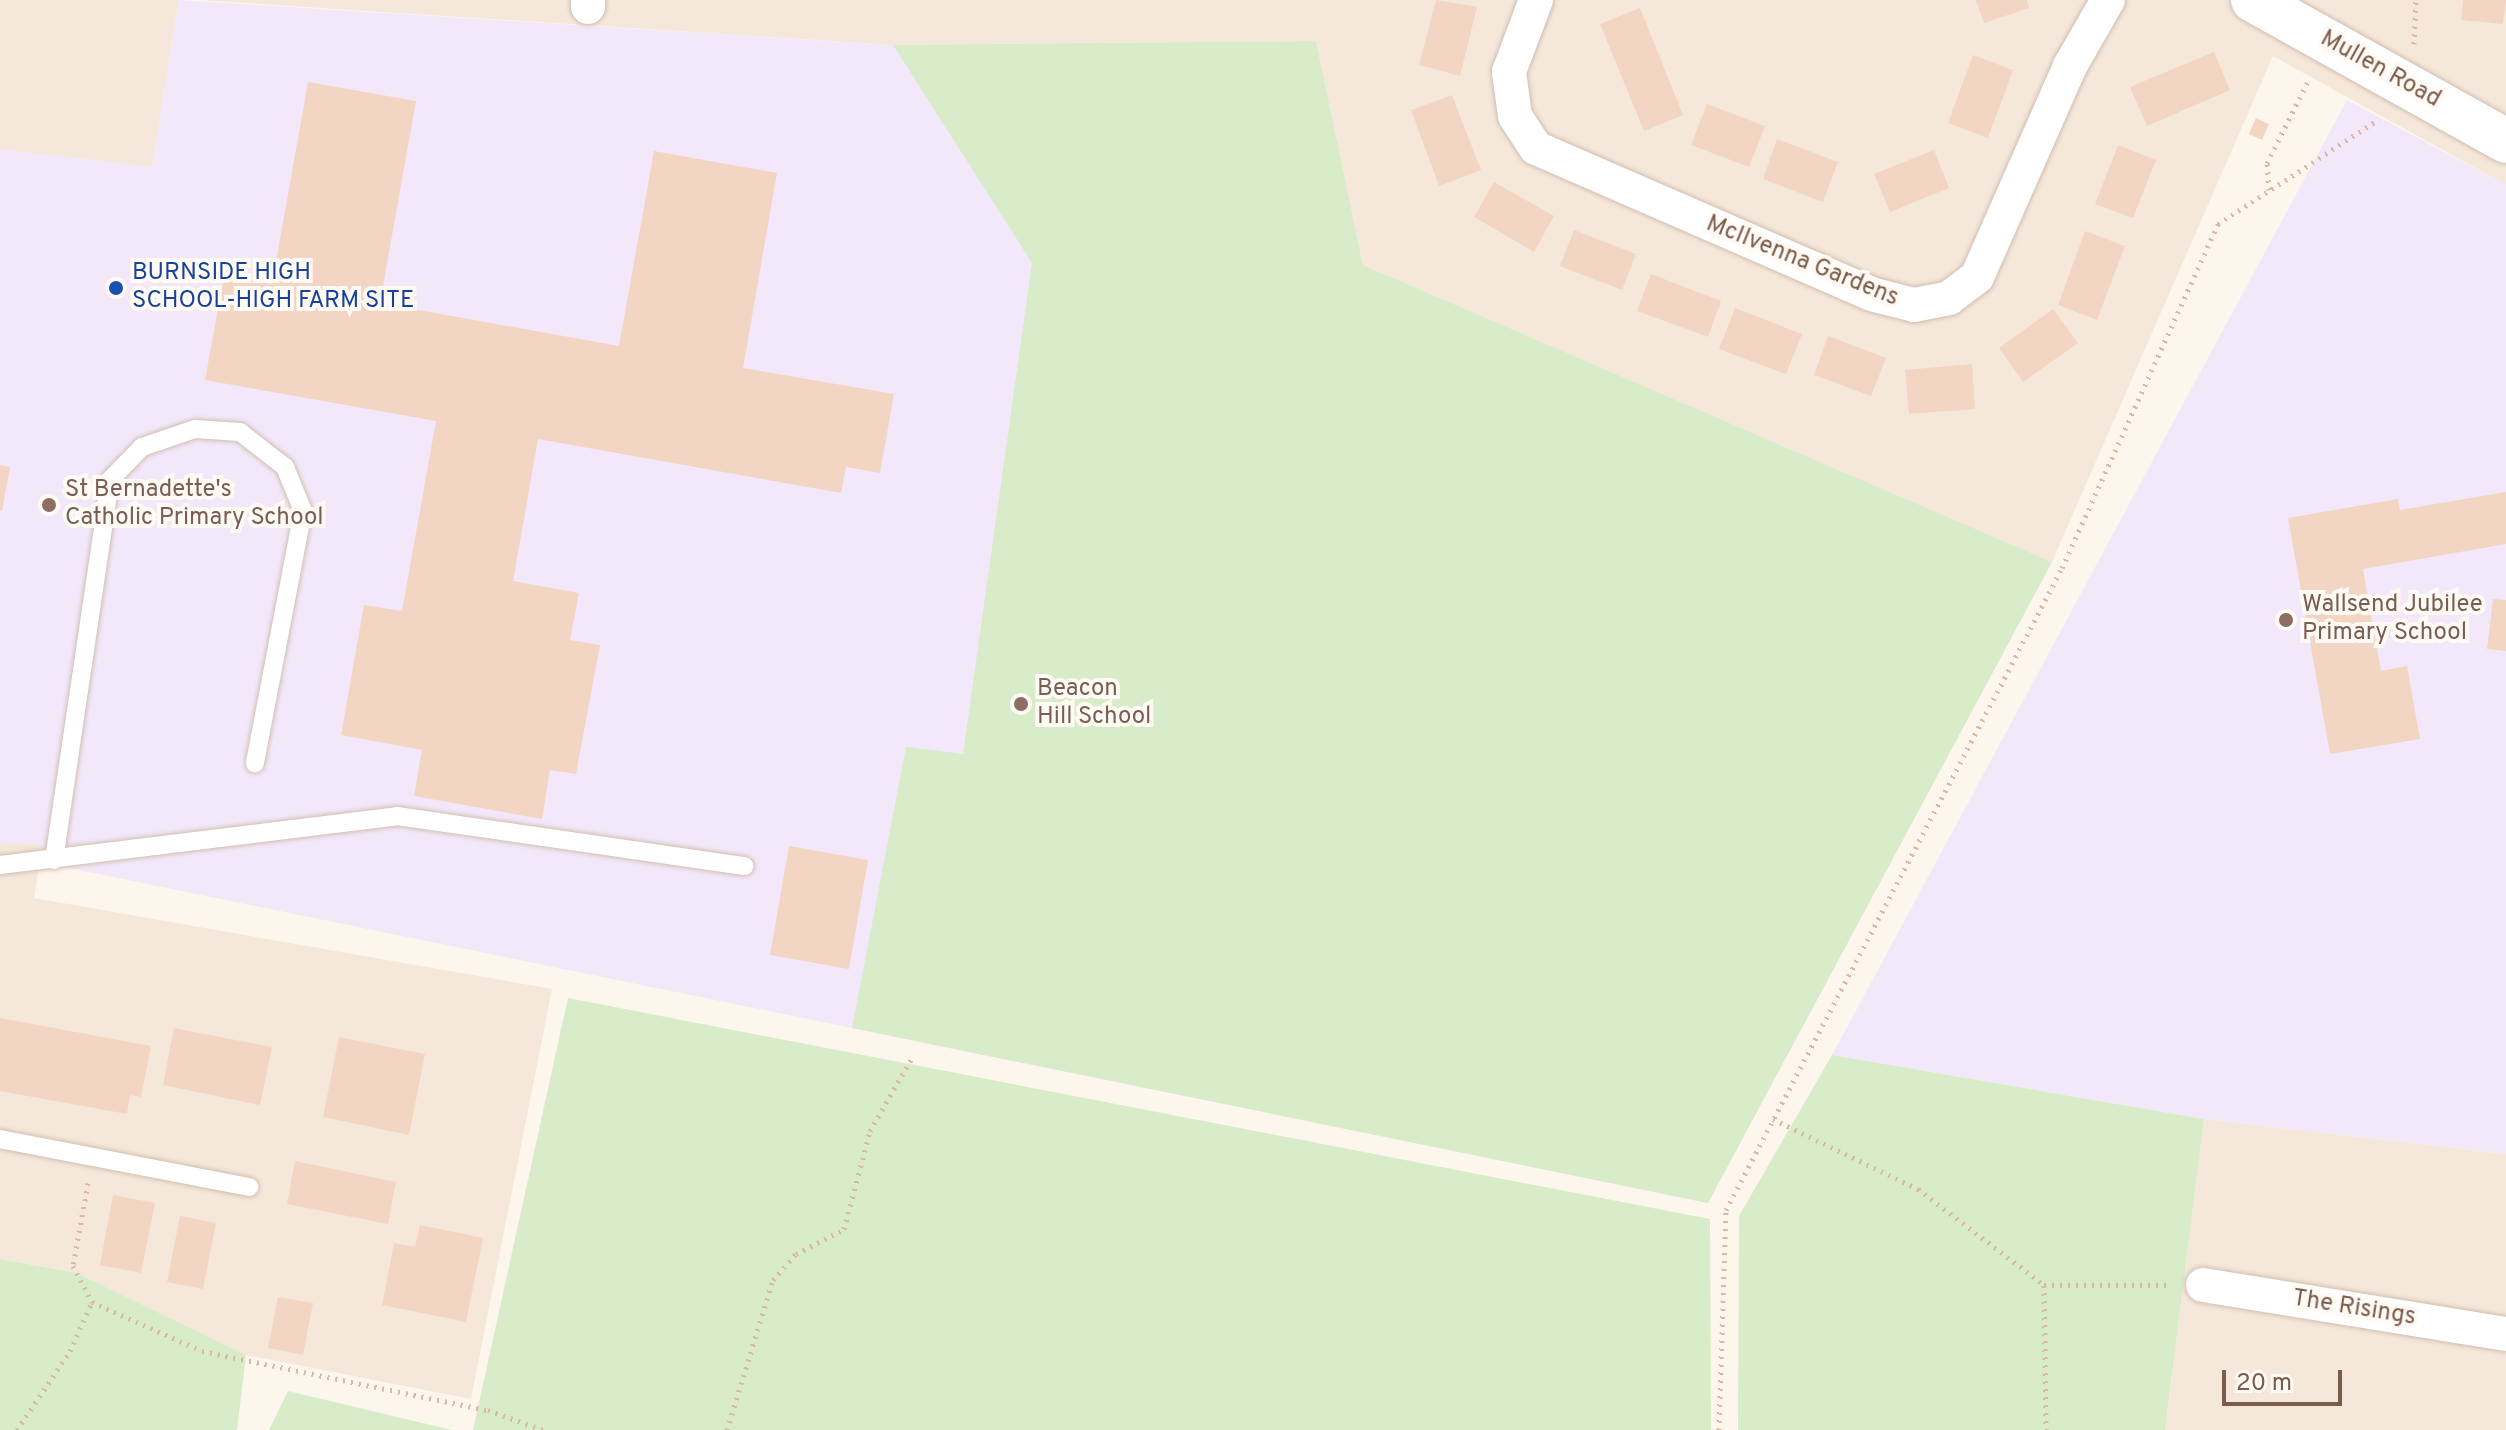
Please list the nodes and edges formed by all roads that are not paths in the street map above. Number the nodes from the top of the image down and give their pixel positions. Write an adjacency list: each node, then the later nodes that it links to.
1 (1536, 0): 2 (street, McIlvenna Gardens)
2 (2108, 0)
3 (2258, 1): 4 (street, Mullen Road)
4 (2506, 141)
5 (255, 763): 6 (lane)
6 (54, 860): 7 (lane); 8 (lane)
7 (0, 865)
8 (744, 866)
9 (0, 1139): 10 (lane)
10 (249, 1187)
11 (2203, 1285): 12 (street, The Risings)
12 (2506, 1334)

